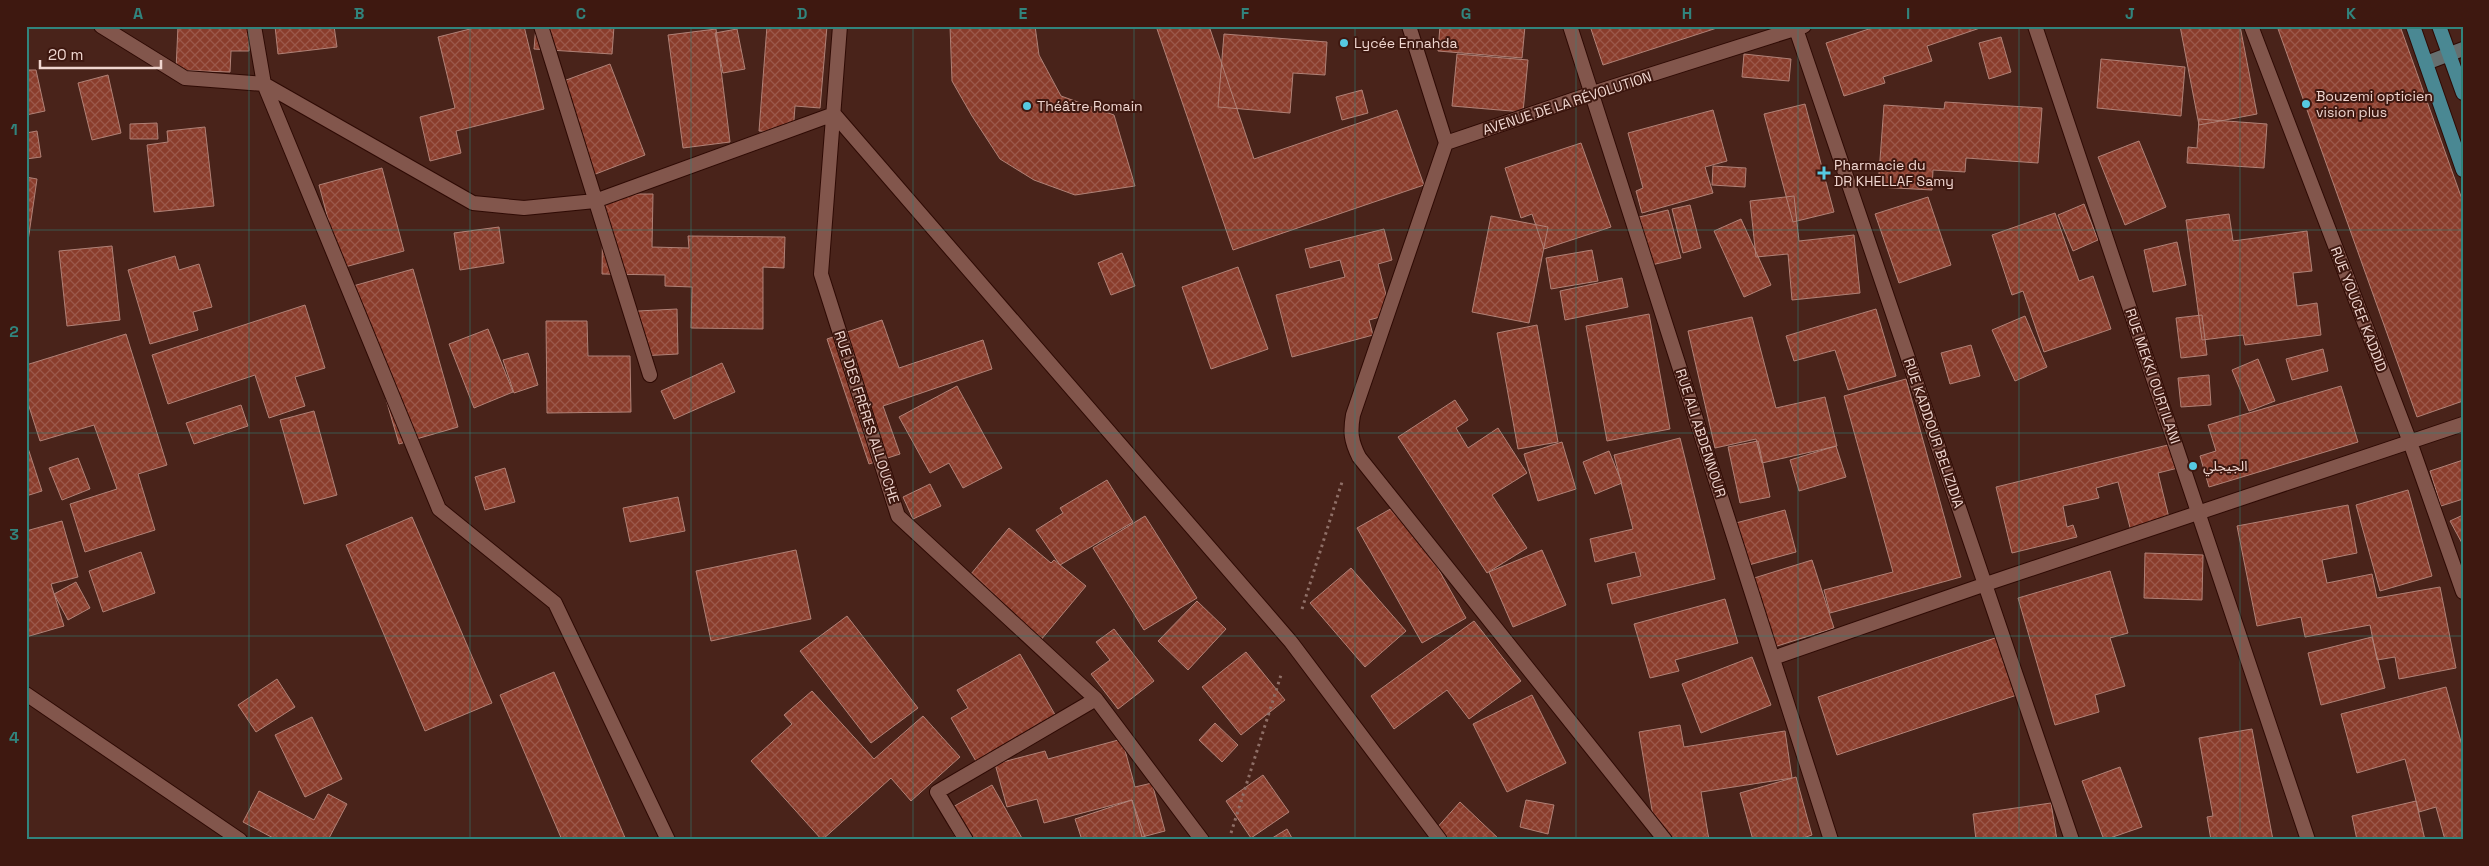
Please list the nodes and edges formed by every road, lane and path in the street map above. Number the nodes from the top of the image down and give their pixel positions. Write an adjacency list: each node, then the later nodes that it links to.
1 (101, 26): 15 (street)
2 (254, 26): 15 (street)
3 (541, 26): 21 (street)
4 (840, 26): 18 (street, RUE DES FRÈRES ALLOUCHE)
5 (1409, 26): 19 (street)
6 (1570, 26): 16 (street, RUE ALI ABDENNOUR)
7 (2035, 26): 25 (street, RUE MEKKI OURTILANI)
8 (2251, 26): 24 (street, RUE YOUCEF KADDID)
9 (2413, 26): 14 (main road)
10 (2439, 26): 13 (main road)
11 (1798, 27): 16 (street, AVENUE DE LA RÉVOLUTION); 26 (street, RUE KADDOUR BELIZIDIA)
12 (2463, 49): 13 (main road)
13 (2449, 54): 14 (main road); 17 (main road)
14 (2426, 63): 20 (main road)
15 (264, 84): 21 (street); 32 (street)
16 (1593, 93): 19 (street, AVENUE DE LA RÉVOLUTION); 28 (street, RUE ALI ABDENNOUR)
17 (2463, 93)
18 (834, 114): 21 (street); 30 (street, RUE DES FRÈRES ALLOUCHE); 35 (street)
19 (1446, 143): 36 (street)
20 (2463, 170)
21 (595, 201): 22 (street)
22 (650, 374)
23 (2463, 424): 24 (street)
24 (2410, 442): 25 (street); 27 (street, RUE YOUCEF KADDID)
25 (2200, 513): 26 (street); 39 (street, RUE MEKKI OURTILANI)
26 (1986, 584): 28 (street); 38 (street, RUE KADDOUR BELIZIDIA)
27 (2463, 592)
28 (1773, 658): 37 (street, RUE ALI ABDENNOUR)
29 (26, 694): 31 (street)
30 (1096, 699): 33 (street); 34 (street, RUE DES FRÈRES ALLOUCHE)
31 (240, 840)
32 (668, 840)
33 (966, 840)
34 (1202, 840)
35 (1440, 840)
36 (1665, 840)
37 (1831, 840)
38 (2072, 840)
39 (2308, 840)

